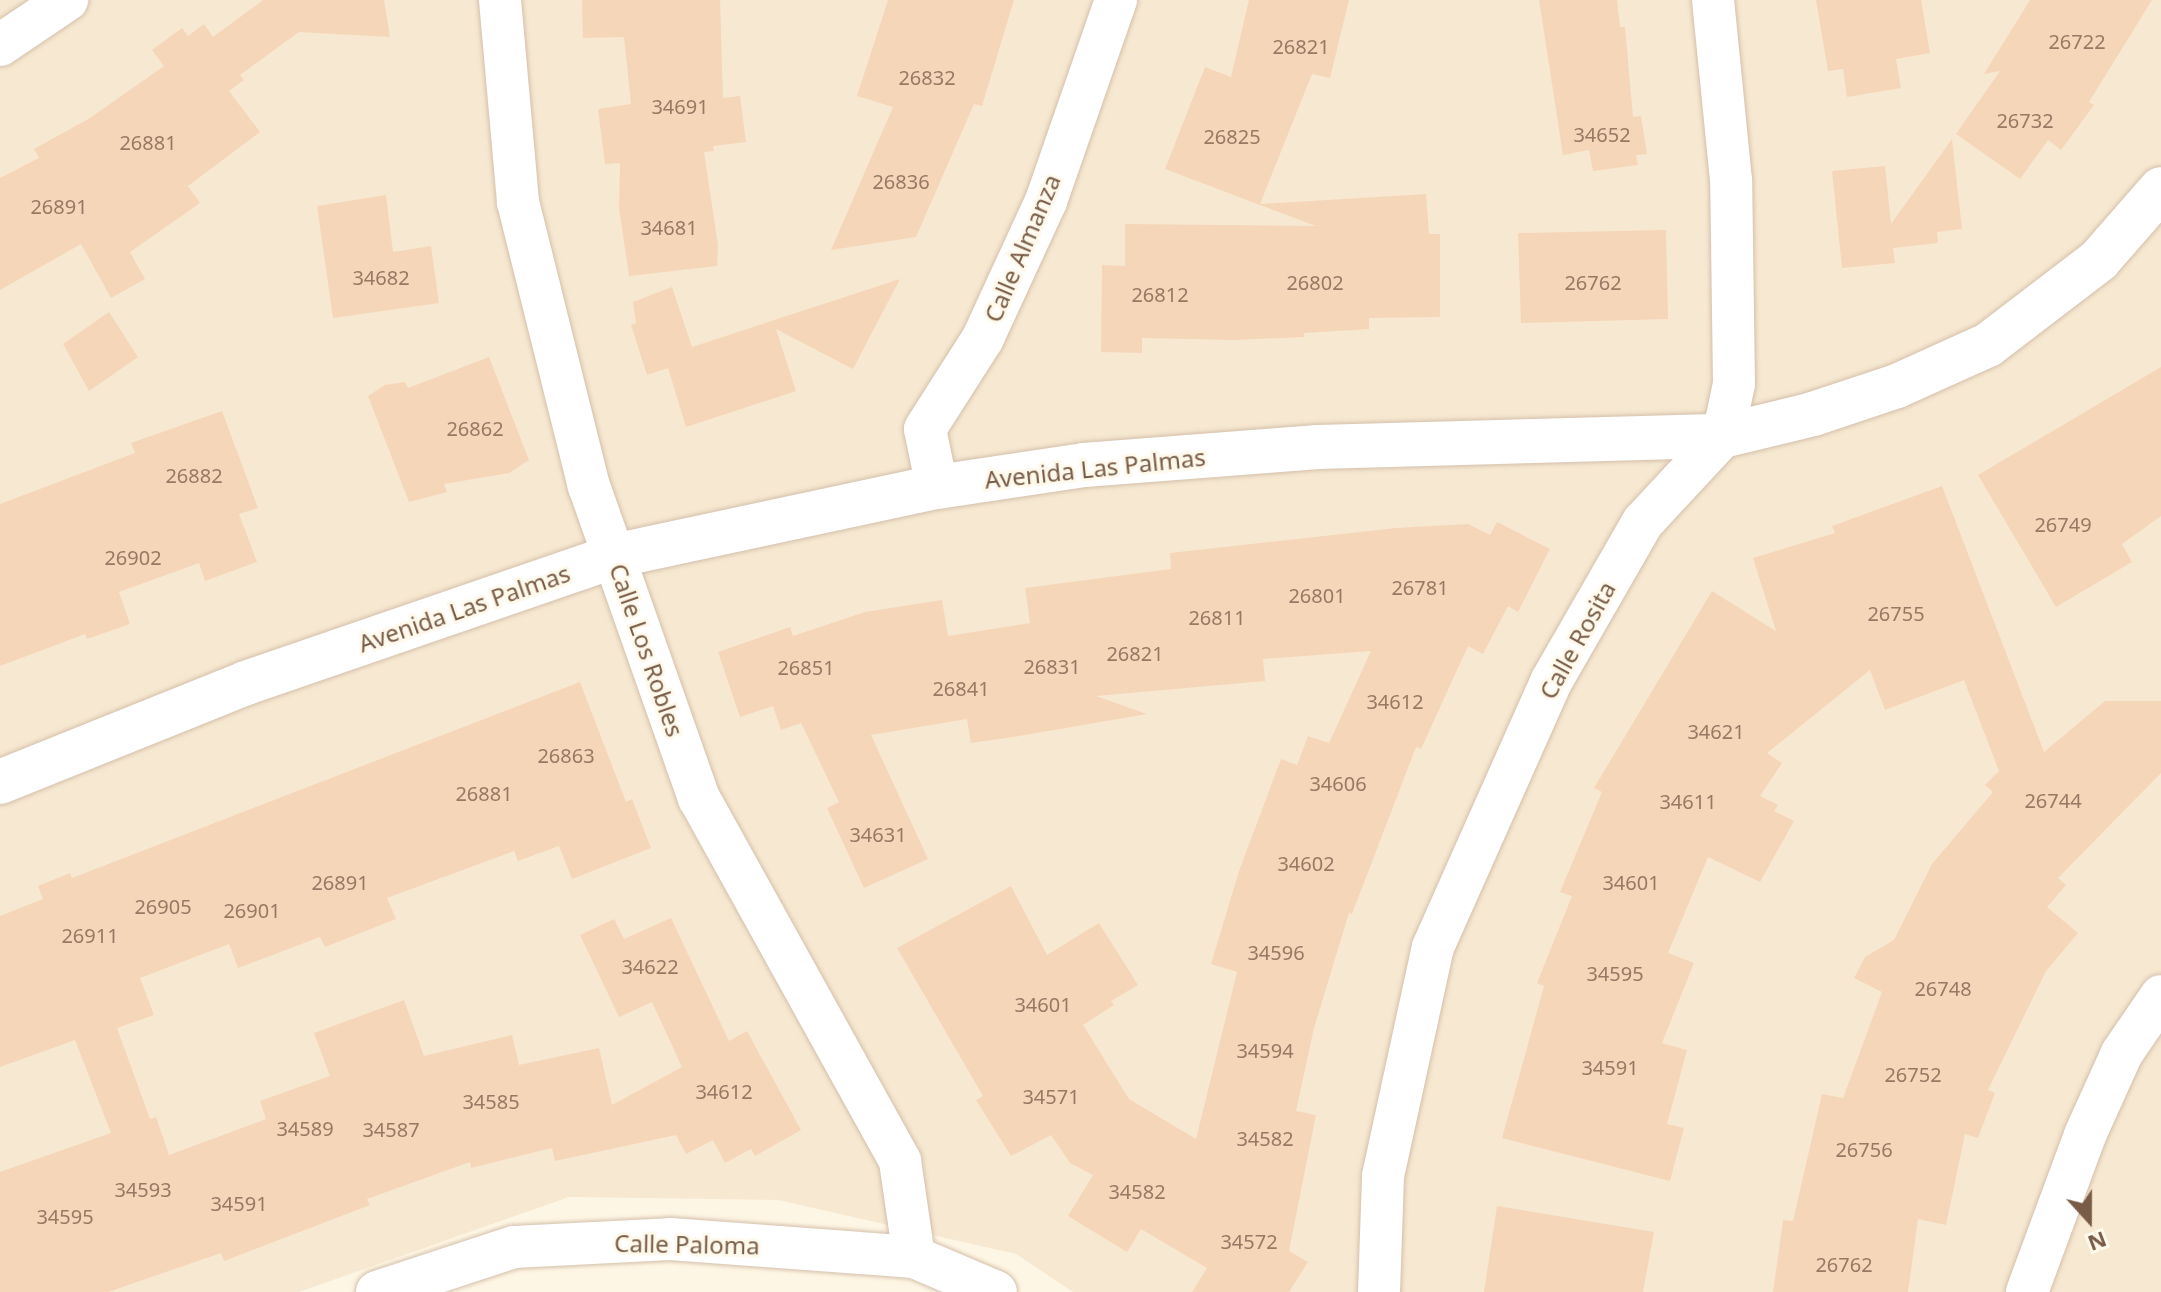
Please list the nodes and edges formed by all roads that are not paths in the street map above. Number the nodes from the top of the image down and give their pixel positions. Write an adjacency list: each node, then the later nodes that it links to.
1 (67, 0): 5 (street)
2 (500, 0): 9 (street, Calle Los Robles)
3 (1116, 0): 8 (street, Calle Almanza)
4 (1713, 0): 7 (street)
5 (0, 45)
6 (2161, 189): 7 (street, Avenida Las Palmas)
7 (1723, 436): 8 (street, Avenida Las Palmas); 15 (street, Calle Rosita)
8 (937, 487): 9 (street, Avenida Las Palmas)
9 (614, 556): 10 (street, Avenida Las Palmas); 12 (street, Calle Los Robles)
10 (0, 782)
11 (2161, 996): 16 (street)
12 (914, 1257): 13 (street, Calle Paloma); 14 (street, Calle Paloma)
13 (377, 1292)
14 (996, 1292)
15 (1379, 1292)
16 (2027, 1292)

